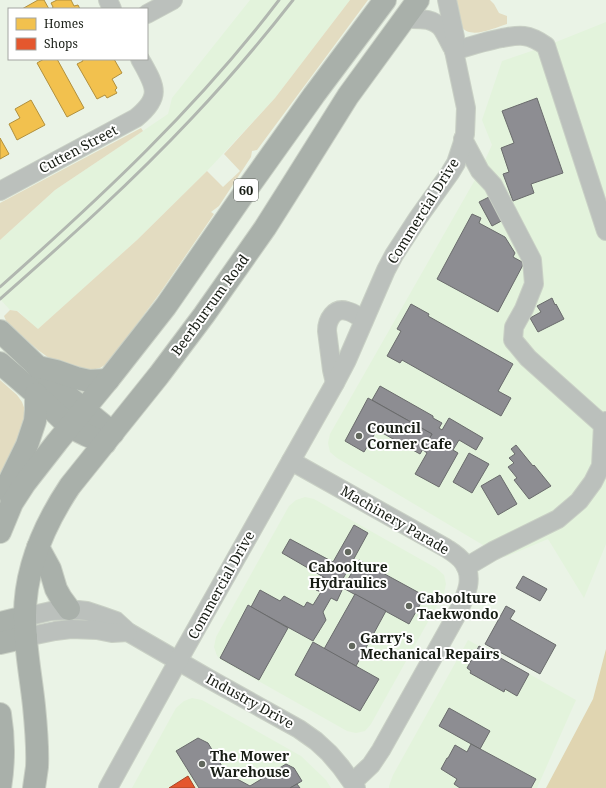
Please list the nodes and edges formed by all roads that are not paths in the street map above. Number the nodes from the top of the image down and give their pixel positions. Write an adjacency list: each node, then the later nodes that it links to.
1 (173, 0): 5 (street)
2 (385, 0): 16 (main road, 60)
3 (418, 0): 6 (main road, Beerburrum Road / 60)
4 (447, 0): 7 (street, Commercial Drive)
5 (148, 13)
6 (404, 19): 7 (street, Commercial Drive); 22 (main road, Beerburrum Road / 60)
7 (454, 51): 9 (street, Commercial Drive); 11 (street)
8 (141, 60): 10 (street, Cutten Street)
9 (463, 139): 12 (street, Commercial Drive); 20 (street)
10 (0, 191)
11 (606, 230)
12 (364, 320): 17 (street, Commercial Drive); 17 (street)
13 (0, 331): 15 (main road)
14 (0, 363): 18 (main road)
15 (38, 367): 16 (main road); 19 (main road)
16 (108, 380): 19 (main road, 60)
17 (335, 383): 23 (street, Commercial Drive)
18 (36, 394): 21 (main road); 24 (main road)
19 (84, 410): 21 (main road, 60); 22 (main road)
20 (604, 423): 27 (street)
21 (70, 427): 22 (main road); 24 (main road, 60)
22 (109, 438): 26 (main road, Beerburrum Road / 60)
23 (291, 461): 27 (street, Machinery Parade); 33 (street, Commercial Drive)
24 (12, 503): 25 (main road, 60)
25 (0, 532)
26 (38, 547): 28 (main road); 30 (main road, Beerburrum Road / 60)
27 (466, 567): 35 (street)
28 (69, 609): 30 (street, Industry Drive); 31 (street, Industry Drive)
29 (0, 623): 30 (main road)
30 (25, 627): 31 (street); 32 (main road); 37 (main road, Beerburrum Road)
31 (128, 632): 33 (street, Industry Drive)
32 (0, 643)
33 (178, 661): 35 (street, Industry Drive); 38 (street, Commercial Drive)
34 (0, 714): 36 (main road)
35 (355, 785)
36 (0, 788)
37 (34, 788)
38 (108, 788)

